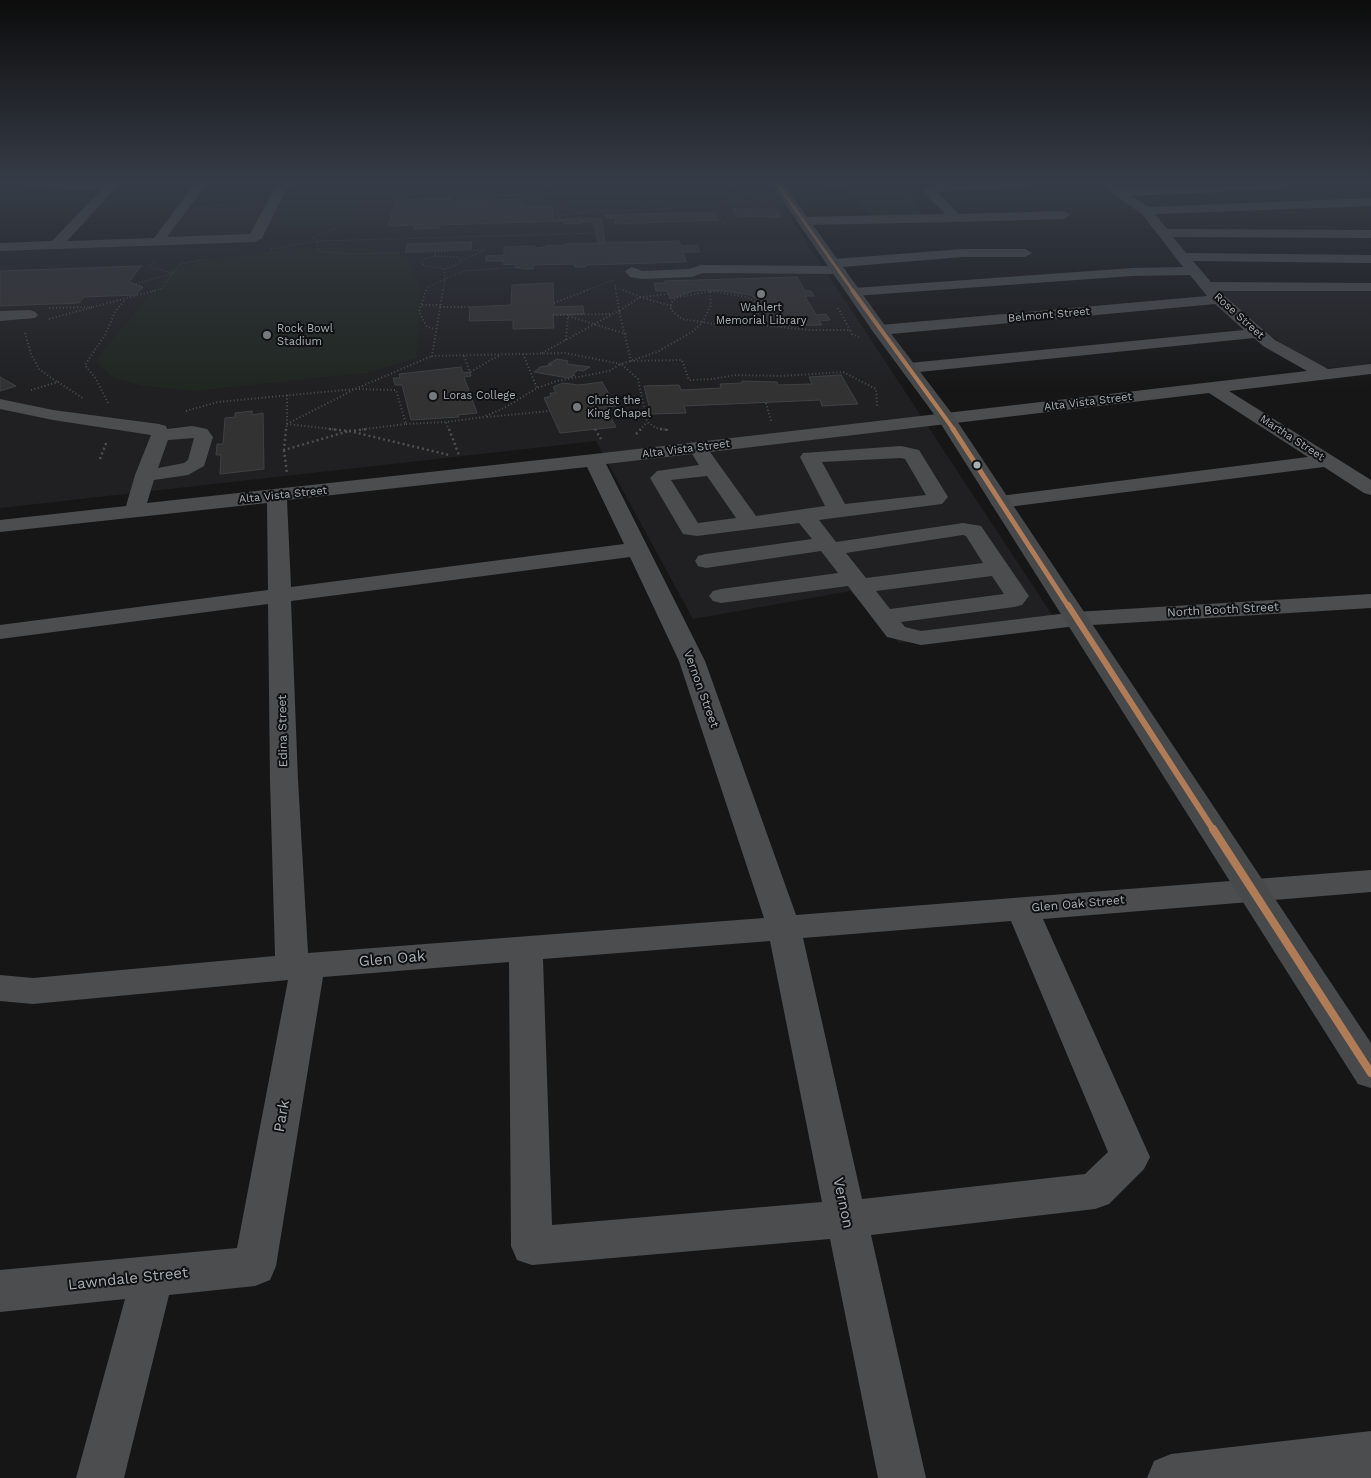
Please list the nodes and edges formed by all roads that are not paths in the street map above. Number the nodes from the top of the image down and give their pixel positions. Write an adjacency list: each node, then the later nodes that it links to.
1 (825, 251): 6 (main road)
2 (1177, 251): 4 (street, Rose Street)
3 (1025, 253): 6 (street)
4 (1182, 257): 5 (street); 8 (street, Rose Street)
5 (1371, 259)
6 (836, 266): 7 (street); 11 (main road)
7 (701, 270)
8 (1194, 271): 9 (street, Rose Street); 11 (street)
9 (1207, 286): 10 (street); 12 (street, Rose Street)
10 (1371, 287)
11 (854, 292): 16 (main road)
12 (1218, 299): 15 (street, Rose Street); 16 (street, Belmont Street)
13 (0, 316): 14 (street)
14 (35, 321)
15 (1258, 333): 17 (street); 19 (street, Rose Street)
16 (873, 335): 17 (main road)
17 (909, 368): 22 (main road)
18 (1371, 369): 19 (street, Alta Vista Street)
19 (1324, 374): 20 (street, Alta Vista Street)
20 (1213, 388): 22 (street, Alta Vista Street); 28 (street, Martha Street)
21 (0, 404): 23 (street)
22 (946, 418): 24 (street, Alta Vista Street); 33 (main road)
23 (160, 434): 30 (street); 30 (street)
24 (799, 436): 25 (street, Alta Vista Street); 26 (street)
25 (697, 448): 27 (street, Alta Vista Street); 29 (street)
26 (810, 457): 35 (street); 35 (street)
27 (594, 460): 31 (street, Alta Vista Street); 40 (street, Vernon Street)
28 (1327, 461): 32 (street, Martha Street); 33 (street)
29 (712, 469): 37 (street); 37 (street)
30 (145, 475): 34 (street)
31 (282, 485): 34 (street, Alta Vista Street); 44 (street, Edina Street)
32 (1371, 489)
33 (1000, 502): 48 (main road)
34 (135, 511): 38 (street, Alta Vista Street)
35 (838, 511): 36 (street)
36 (804, 515): 37 (street); 39 (street, North Booth Street)
37 (750, 523)
38 (0, 526)
39 (828, 547): 41 (street); 42 (street); 43 (street, North Booth Street)
40 (637, 550): 44 (street); 53 (street, Vernon Street)
41 (706, 561)
42 (998, 568): 43 (street); 47 (street)
43 (856, 582): 45 (street); 47 (street, North Booth Street)
44 (280, 596): 49 (street); 55 (street, Edina Street)
45 (721, 596)
46 (1371, 601): 48 (street, North Booth Street)
47 (884, 617): 48 (street, North Booth Street)
48 (1076, 619): 51 (main road)
49 (0, 632)
50 (1371, 881): 51 (street, Glen Oak Street)
51 (1251, 890): 52 (street, Glen Oak Street); 57 (main road)
52 (1022, 909): 53 (street, Glen Oak Street); 58 (street)
53 (784, 928): 54 (street, Glen Oak); 58 (street, Vernon)
54 (526, 948): 55 (street, Glen Oak); 58 (street)
55 (300, 966): 56 (street, Glen Oak); 59 (street, Park)
56 (0, 988)
57 (1371, 1073)
58 (847, 1219): 64 (street, Vernon)
59 (255, 1266): 60 (street, Lawndale Street)
60 (152, 1277): 61 (street, Lawndale Street); 63 (street)
61 (0, 1291)
62 (1371, 1455): 65 (street)
63 (100, 1478)
64 (902, 1478)
65 (1171, 1478)

